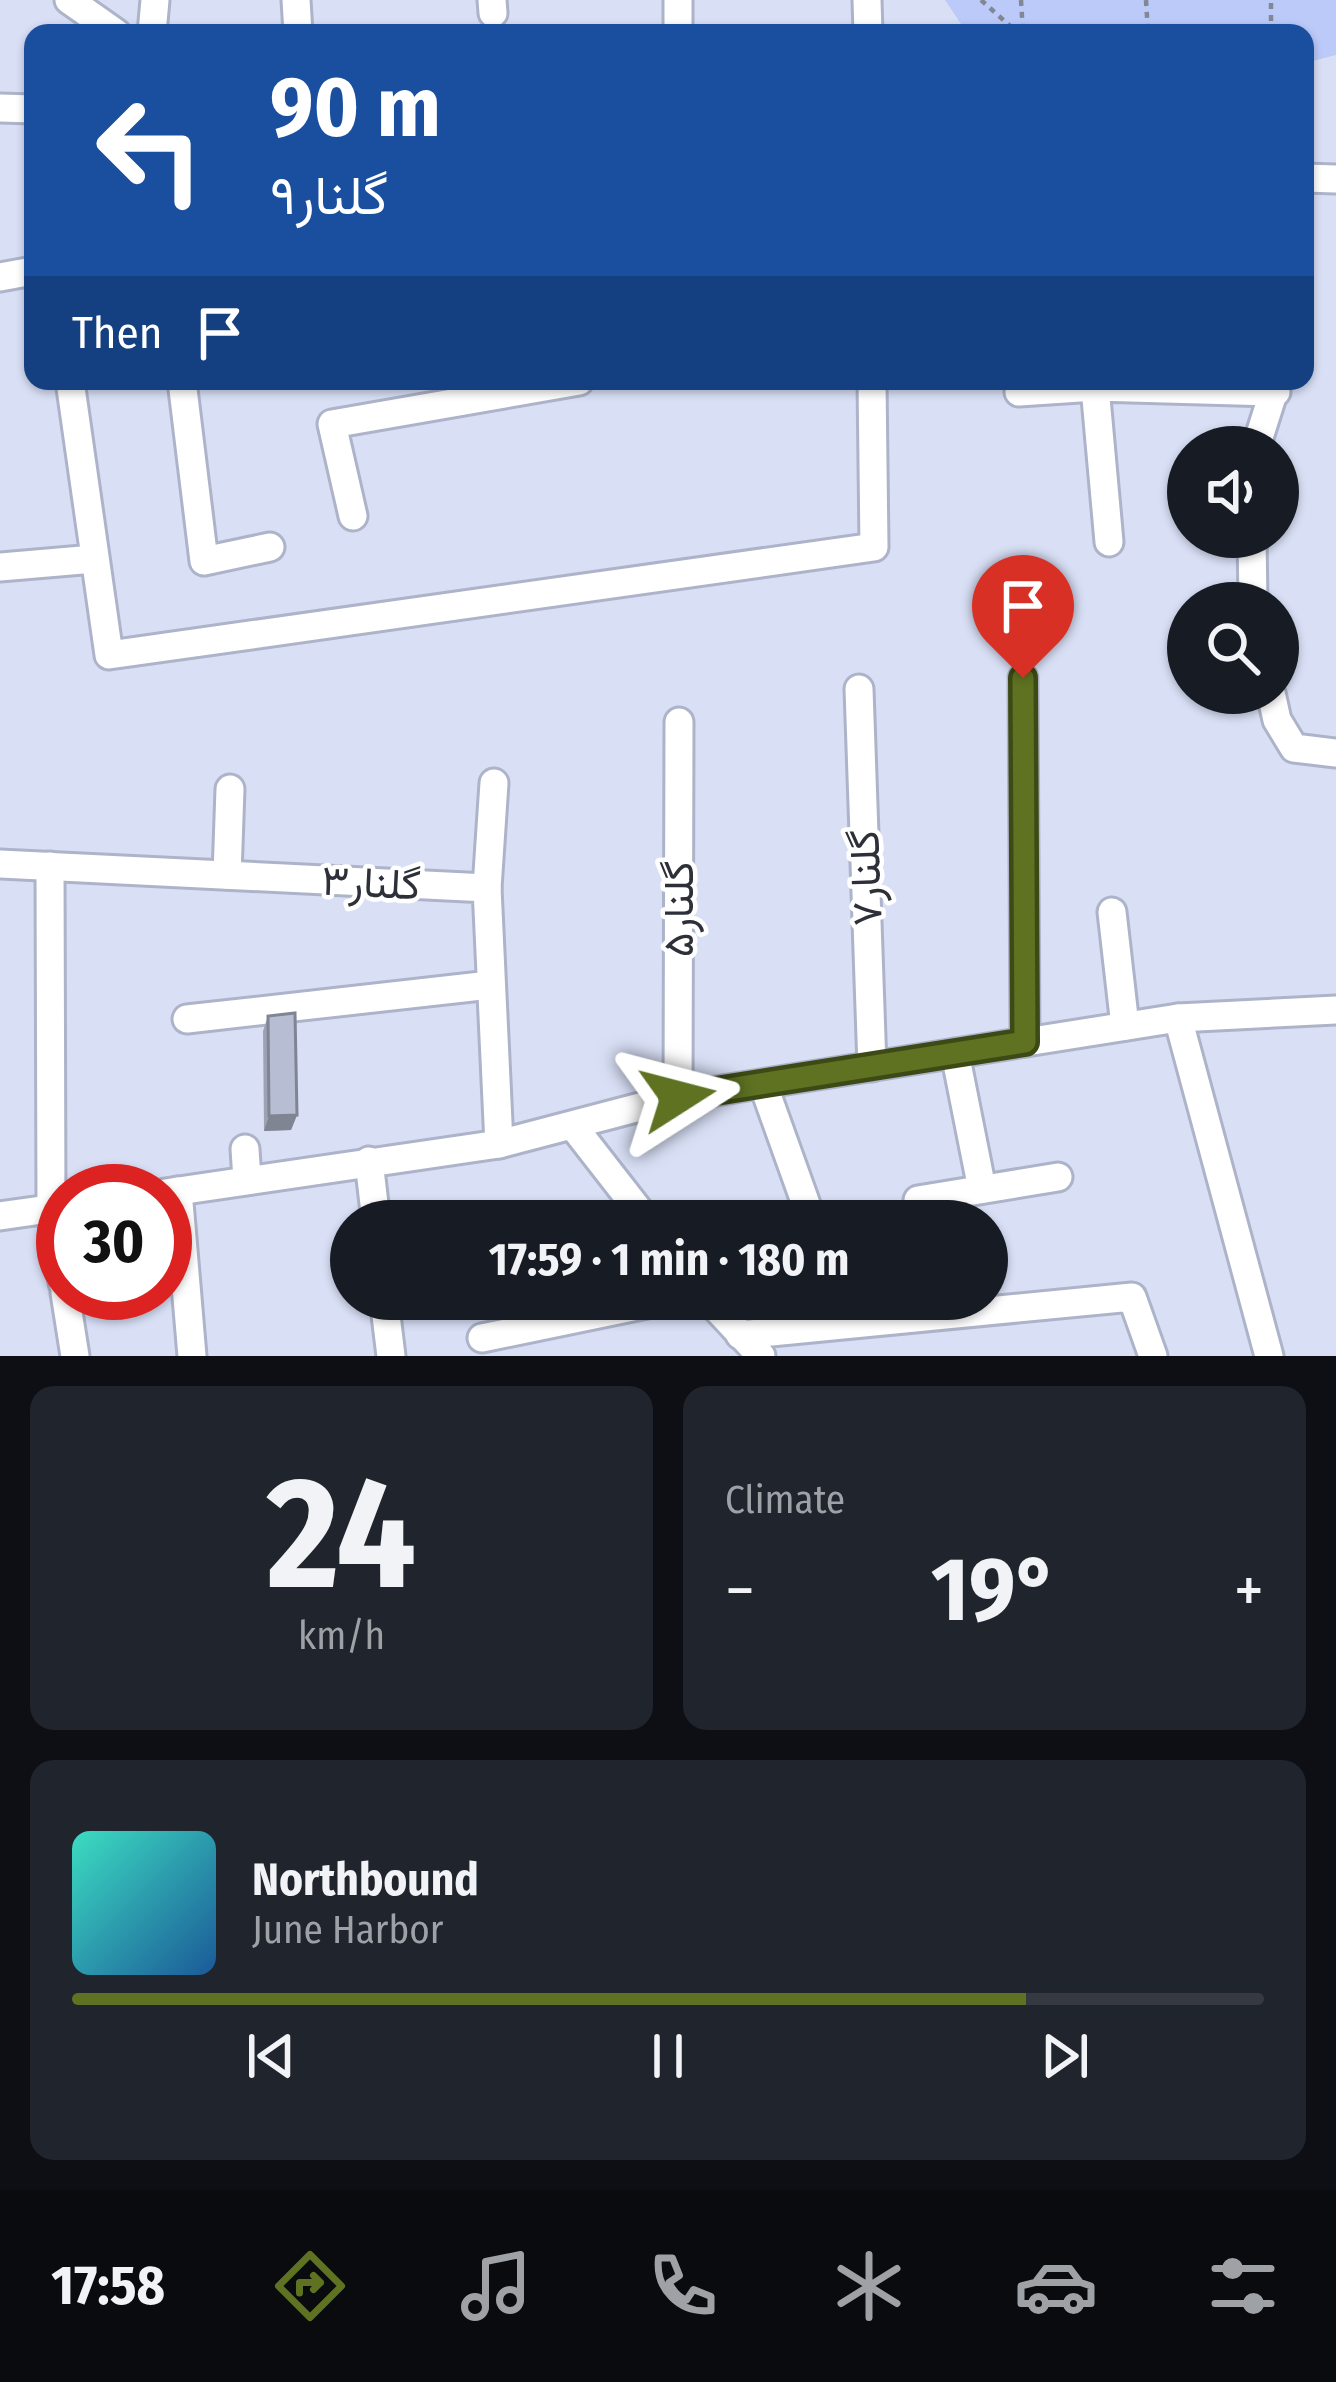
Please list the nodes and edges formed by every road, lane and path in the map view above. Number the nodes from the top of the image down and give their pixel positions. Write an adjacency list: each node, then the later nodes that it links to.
1 (69, 0): 3 (street)
2 (982, 0): 4 (path)
3 (103, 24)
4 (1010, 24)
5 (71, 390): 17 (street)
6 (183, 390): 16 (street)
7 (527, 390): 14 (street)
8 (872, 390): 17 (street)
9 (1049, 390): 12 (street)
10 (1095, 390): 15 (street)
11 (1275, 390): 13 (street)
12 (1019, 392)
13 (1263, 426)
14 (353, 516)
15 (1109, 542)
16 (270, 548)
17 (94, 559): 18 (street)
18 (0, 567)
19 (1023, 678): 36 (street)
20 (859, 689): 38 (street, گلنار۷)
21 (1276, 714): 23 (street)
22 (679, 722): 40 (street, گلنار۵)
23 (1336, 753)
24 (494, 783): 29 (street)
25 (230, 789): 28 (street)
26 (0, 864): 27 (street, گلنار۳)
27 (50, 866): 28 (street, گلنار۳); 46 (street)
28 (227, 875): 29 (street, گلنار۳)
29 (487, 888): 31 (street)
30 (1112, 912): 35 (street)
31 (490, 985): 34 (street); 43 (street)
32 (1336, 1010): 33 (street)
33 (1178, 1018): 35 (street); 70 (street)
34 (187, 1019)
35 (1125, 1026): 36 (street)
36 (1025, 1042): 37 (street)
37 (956, 1053): 38 (street); 51 (street)
38 (872, 1066): 39 (street)
39 (763, 1084): 40 (street); 54 (street)
40 (678, 1097): 41 (street)
41 (573, 1126): 43 (street); 53 (street)
42 (285, 1142): 47 (street)
43 (499, 1144): 45 (street)
44 (244, 1149): 49 (street)
45 (369, 1161): 47 (street); 52 (street)
46 (56, 1164)
47 (288, 1173): 49 (street)
48 (1058, 1177): 51 (street)
49 (247, 1180): 50 (street)
50 (192, 1189)
51 (982, 1189): 55 (street)
52 (374, 1200)
53 (631, 1200)
54 (804, 1200)
55 (918, 1200)
56 (36, 1211): 57 (street)
57 (0, 1216)
58 (69, 1320): 65 (street)
59 (187, 1320): 66 (street)
60 (387, 1320): 67 (street)
61 (569, 1320): 64 (street)
62 (727, 1320): 63 (street)
63 (740, 1335): 68 (street); 69 (street)
64 (482, 1338)
65 (75, 1356)
66 (192, 1356)
67 (391, 1356)
68 (761, 1356)
69 (1153, 1356)
70 (1269, 1356)

